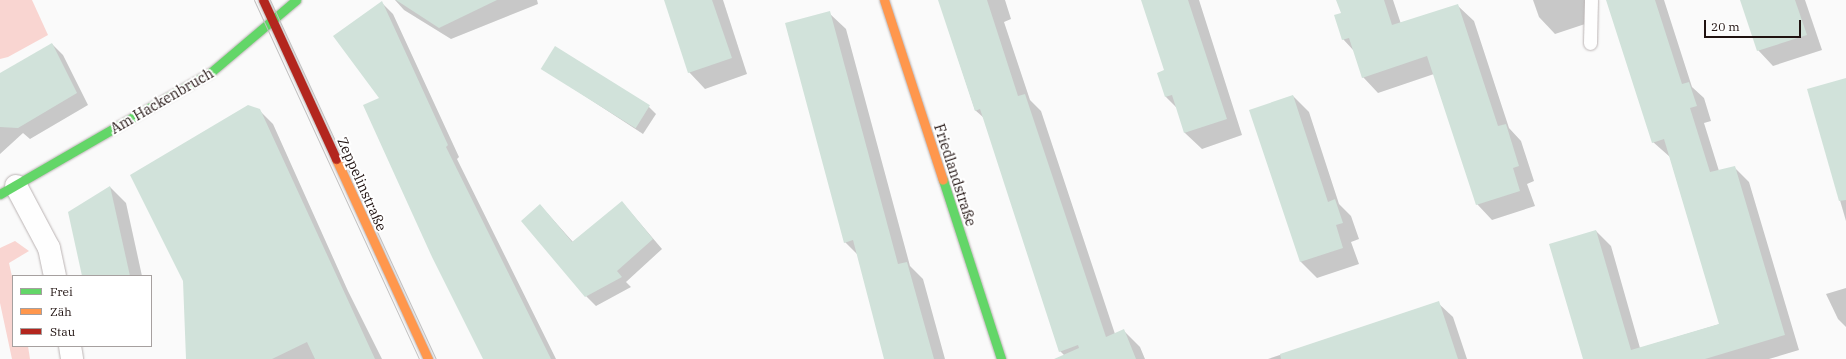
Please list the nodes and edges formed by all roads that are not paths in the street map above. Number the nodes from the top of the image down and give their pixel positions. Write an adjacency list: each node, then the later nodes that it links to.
1 (263, 0): 5 (street, Zeppelinstraße)
2 (296, 0): 5 (street, Am Hackenbruch)
3 (884, 0): 12 (street, Friedlandstraße)
4 (1591, 0): 6 (lane)
5 (272, 20): 7 (street, Am Hackenbruch); 11 (street, Zeppelinstraße)
6 (1590, 43)
7 (8, 190): 8 (street, Am Hackenbruch)
8 (55, 275)
9 (70, 347): 10 (street)
10 (72, 359)
11 (428, 359)
12 (1000, 359)

